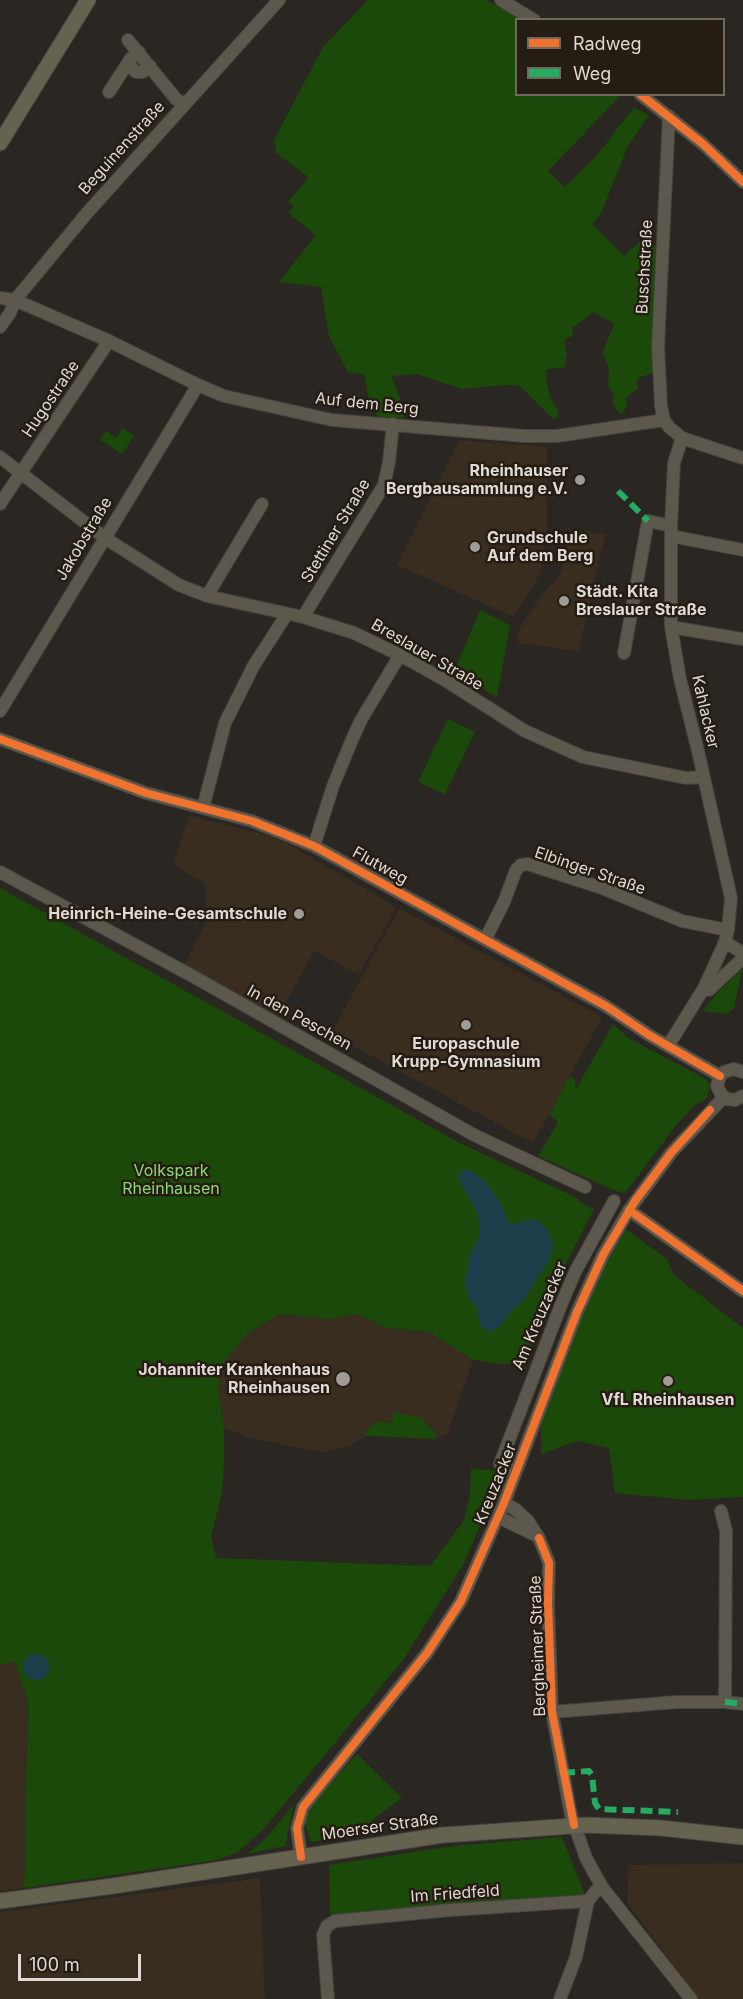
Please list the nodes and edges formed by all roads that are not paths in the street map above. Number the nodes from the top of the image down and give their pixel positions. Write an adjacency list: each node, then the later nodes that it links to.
1 (88, 0): 13 (main road)
2 (279, 0): 11 (street, Beguinenstraße)
3 (501, 0): 4 (street)
4 (531, 18)
5 (128, 40): 6 (street)
6 (139, 52): 7 (street); 8 (street)
7 (128, 64): 8 (street); 9 (street)
8 (150, 66): 11 (street)
9 (109, 92)
10 (643, 96): 12 (street)
11 (183, 104): 16 (street, Beguinenstraße)
12 (669, 116): 14 (street); 20 (street, Buschstraße)
13 (0, 143)
14 (743, 182)
15 (0, 298): 16 (street, Auf dem Berg)
16 (15, 300): 17 (street, Beguinenstraße); 18 (street, Auf dem Berg)
17 (0, 327)
18 (109, 341): 19 (street, Auf dem Berg); 25 (street, Hugostraße)
19 (198, 385): 21 (street, Auf dem Berg); 29 (street, Jakobstraße)
20 (664, 420): 21 (street, Auf dem Berg); 22 (street)
21 (393, 424): 33 (street, Stettiner Straße)
22 (682, 438): 24 (street); 28 (street, Kahlacker)
23 (0, 457): 25 (street, Breslauer Straße)
24 (743, 458)
25 (21, 473): 26 (street, Hugostraße); 29 (street, Breslauer Straße)
26 (0, 504)
27 (262, 504): 31 (street)
28 (671, 531): 30 (street); 34 (street, Kahlacker); 36 (street)
29 (105, 538): 31 (street, Breslauer Straße); 38 (street, Jakobstraße)
30 (743, 550)
31 (207, 596): 32 (street, Breslauer Straße)
32 (287, 614): 33 (street, Breslauer Straße); 41 (street)
33 (303, 617): 37 (street, Breslauer Straße)
34 (671, 627): 35 (street); 40 (street, Kahlacker)
35 (743, 639)
36 (624, 653)
37 (400, 655): 40 (street, Breslauer Straße); 42 (street)
38 (0, 711)
39 (0, 739): 41 (street, Flutweg)
40 (703, 777): 44 (street, Kahlacker)
41 (203, 808): 42 (street, Flutweg)
42 (314, 846): 45 (street, Flutweg)
43 (0, 872): 54 (street, In den Peschen)
44 (726, 936): 45 (street, Elbinger Straße); 46 (street); 48 (street, Kahlacker)
45 (485, 940): 49 (street, Flutweg)
46 (743, 953)
47 (743, 958): 48 (street, Kahlacker)
48 (704, 988): 49 (street, Kahlacker)
49 (668, 1046): 51 (street, Flutweg)
50 (743, 1072): 51 (street)
51 (720, 1076): 52 (street)
52 (724, 1096): 53 (street); 56 (street, Kreuzacker)
53 (743, 1096)
54 (585, 1187)
55 (614, 1201): 58 (street, Am Kreuzacker)
56 (629, 1210): 57 (street); 59 (street, Kreuzacker)
57 (743, 1291)
58 (506, 1448): 59 (street); 60 (street, Am Kreuzacker)
59 (522, 1454): 60 (street, Kreuzacker)
60 (517, 1469): 61 (street, Kreuzacker)
61 (504, 1503): 63 (street, Kreuzacker); 64 (street, Bergheimer Straße)
62 (722, 1510): 65 (street)
63 (498, 1517): 64 (street); 72 (street, Kreuzacker)
64 (539, 1538): 67 (street, Bergheimer Straße)
65 (725, 1702): 66 (street); 67 (street)
66 (743, 1704)
67 (552, 1712): 68 (street, Bergheimer Straße)
68 (574, 1825): 69 (main road, Moerser Straße); 72 (main road, Moerser Straße); 73 (street, Bergheimer Straße)
69 (661, 1828): 70 (main road, Moerser Straße); 71 (main road, Moerser Straße)
70 (743, 1828)
71 (743, 1837)
72 (301, 1857): 74 (main road, Moerser Straße)
73 (602, 1887): 75 (street); 78 (street, Bergheimer Straße)
74 (0, 1901)
75 (588, 1901): 76 (street, Im Friedfeld); 77 (street)
76 (328, 1999)
77 (560, 1999)
78 (691, 1999)

